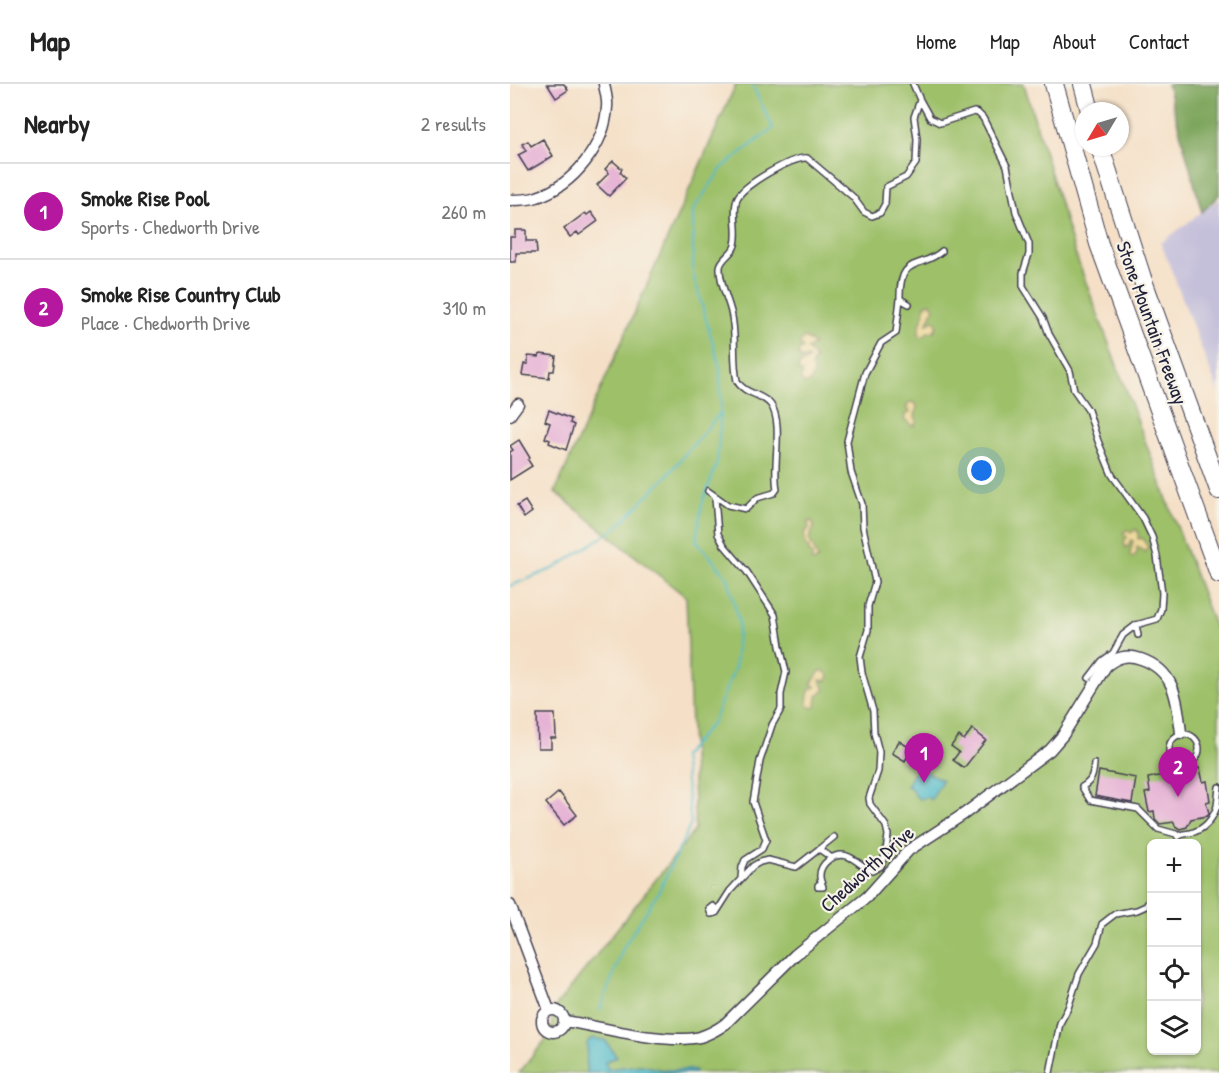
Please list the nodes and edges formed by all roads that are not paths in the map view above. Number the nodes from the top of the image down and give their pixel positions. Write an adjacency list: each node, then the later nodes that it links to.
1 (604, 84): 8 (street)
2 (913, 84): 5 (lane)
3 (1054, 84): 17 (highway, Stone Mountain Freeway)
4 (1083, 84): 6 (highway)
5 (920, 100): 16 (lane); 18 (lane)
6 (1088, 102)
7 (1103, 156): 14 (highway, Stone Mountain Freeway)
8 (510, 200)
9 (942, 251): 10 (lane)
10 (900, 299): 11 (lane); 29 (lane)
11 (909, 304)
12 (518, 404): 13 (street)
13 (510, 415)
14 (1219, 490)
15 (708, 491): 16 (lane)
16 (715, 498): 30 (lane)
17 (1219, 574)
18 (1136, 626): 19 (lane); 20 (lane)
19 (1137, 635)
20 (1089, 678)
21 (1181, 733): 21 (lane); 36 (street, Chedworth Drive)
22 (1094, 764): 26 (lane)
23 (1219, 787): 24 (lane)
24 (1218, 806): 27 (lane)
25 (834, 837): 28 (lane)
26 (1177, 839)
27 (1178, 839)
28 (819, 849): 29 (lane); 30 (lane)
29 (832, 858): 31 (lane)
30 (741, 878): 34 (lane)
31 (820, 885)
32 (1147, 904): 37 (lane)
33 (510, 905): 35 (street)
34 (713, 910)
35 (549, 1010): 36 (street); 36 (street)
36 (565, 1021)
37 (1050, 1073)

